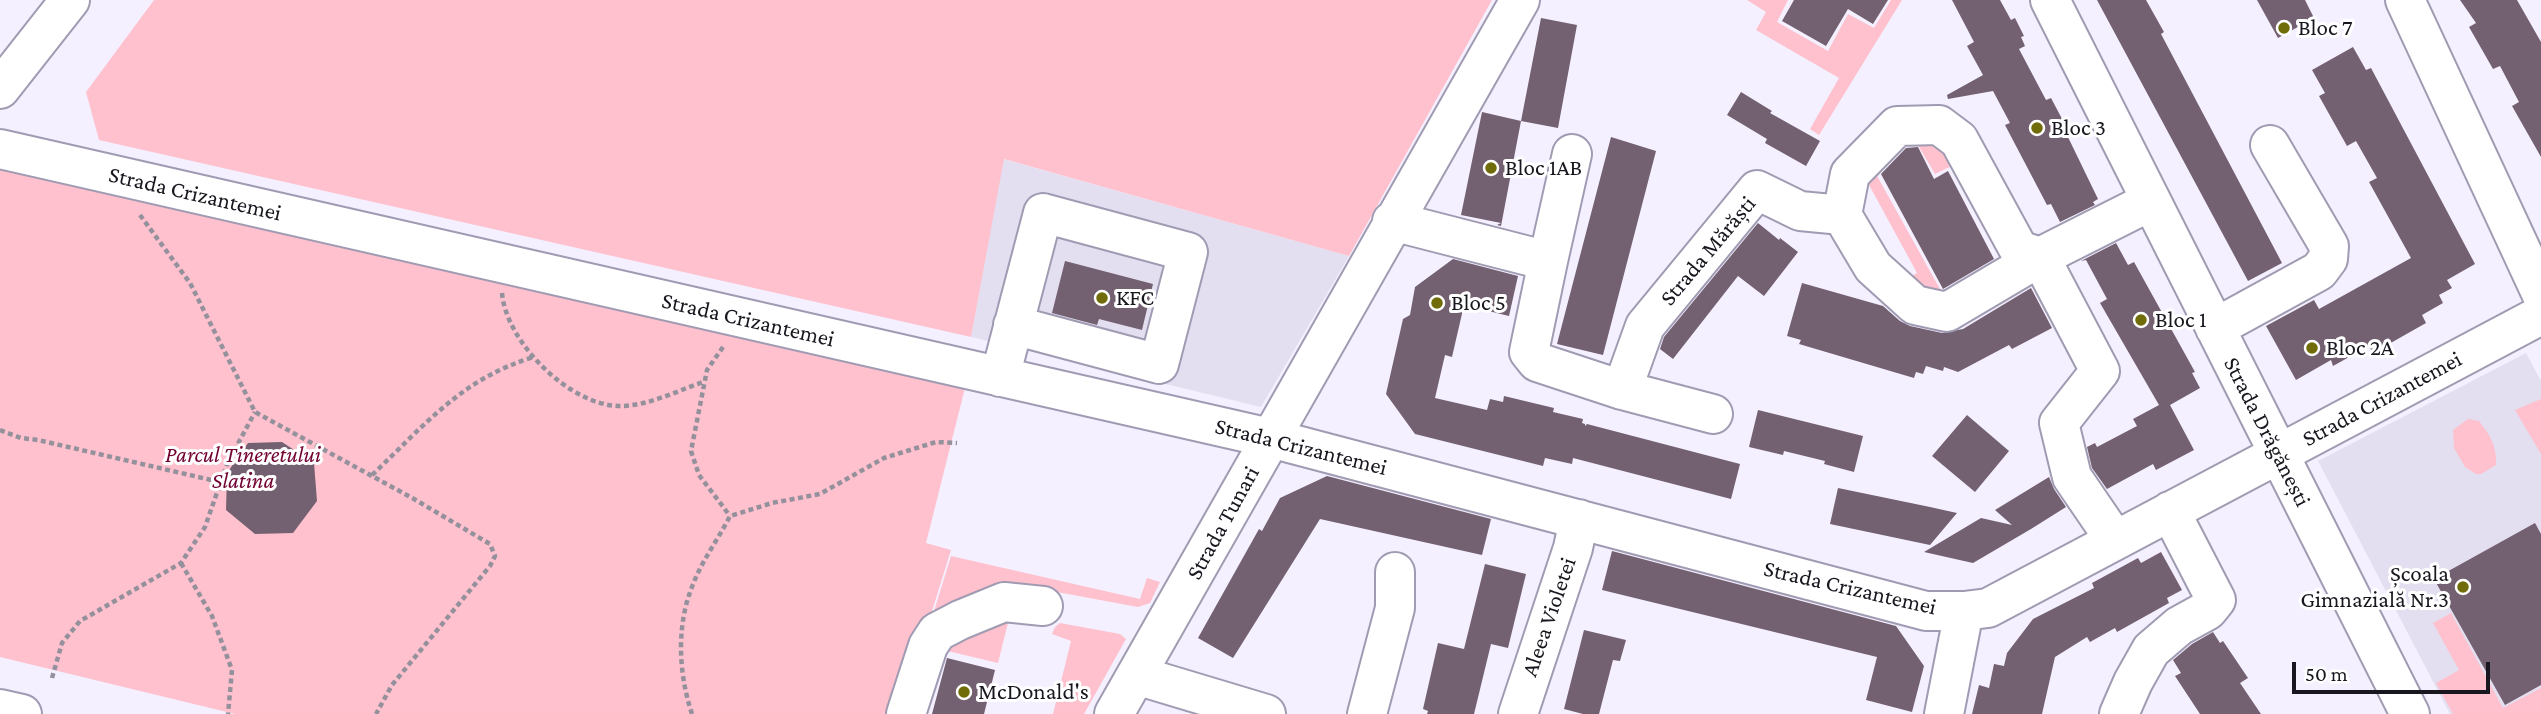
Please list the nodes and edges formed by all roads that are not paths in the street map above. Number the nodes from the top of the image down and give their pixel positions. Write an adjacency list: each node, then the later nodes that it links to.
1 (70, 0): 5 (street)
2 (1520, 0): 11 (street, Strada Tunari)
3 (2050, 0): 9 (street, Strada Drăgănești)
4 (2405, 0): 14 (street)
5 (0, 89)
6 (2270, 145): 17 (street)
7 (0, 149): 18 (street, Strada Crizantemei)
8 (1572, 154): 13 (street)
9 (2151, 201): 12 (street); 17 (street, Strada Drăgănești)
10 (1842, 215): 12 (street); 12 (street); 19 (street, Strada Mărăști)
11 (1392, 221): 13 (street); 21 (street, Strada Tunari)
12 (2040, 257): 25 (street)
13 (1548, 261): 19 (street)
14 (2541, 293)
15 (2541, 315): 22 (street, Strada Crizantemei)
16 (1013, 325): 16 (street); 18 (street)
17 (2214, 328): 22 (street, Strada Drăgănești)
18 (1000, 377): 21 (street, Strada Crizantemei)
19 (1622, 390): 20 (street)
20 (1713, 414)
21 (1270, 438): 24 (street, Strada Crizantemei); 29 (street, Strada Tunari)
22 (2278, 454): 23 (street, Strada Crizantemei); 39 (street, Strada Drăgănești)
23 (2170, 510): 25 (street, Strada Crizantemei); 38 (street)
24 (1579, 519): 28 (street, Strada Crizantemei); 36 (street, Aleea Violetei)
25 (2115, 540): 28 (street, Strada Crizantemei)
26 (1395, 572): 35 (street)
27 (1043, 606): 32 (street)
28 (1964, 611): 37 (street)
29 (1136, 675): 33 (street, Strada Tunari); 34 (street)
30 (0, 709): 31 (street)
31 (22, 714)
32 (906, 714)
33 (1114, 714)
34 (1266, 714)
35 (1367, 714)
36 (1518, 714)
37 (1944, 714)
38 (2119, 714)
39 (2410, 714)

